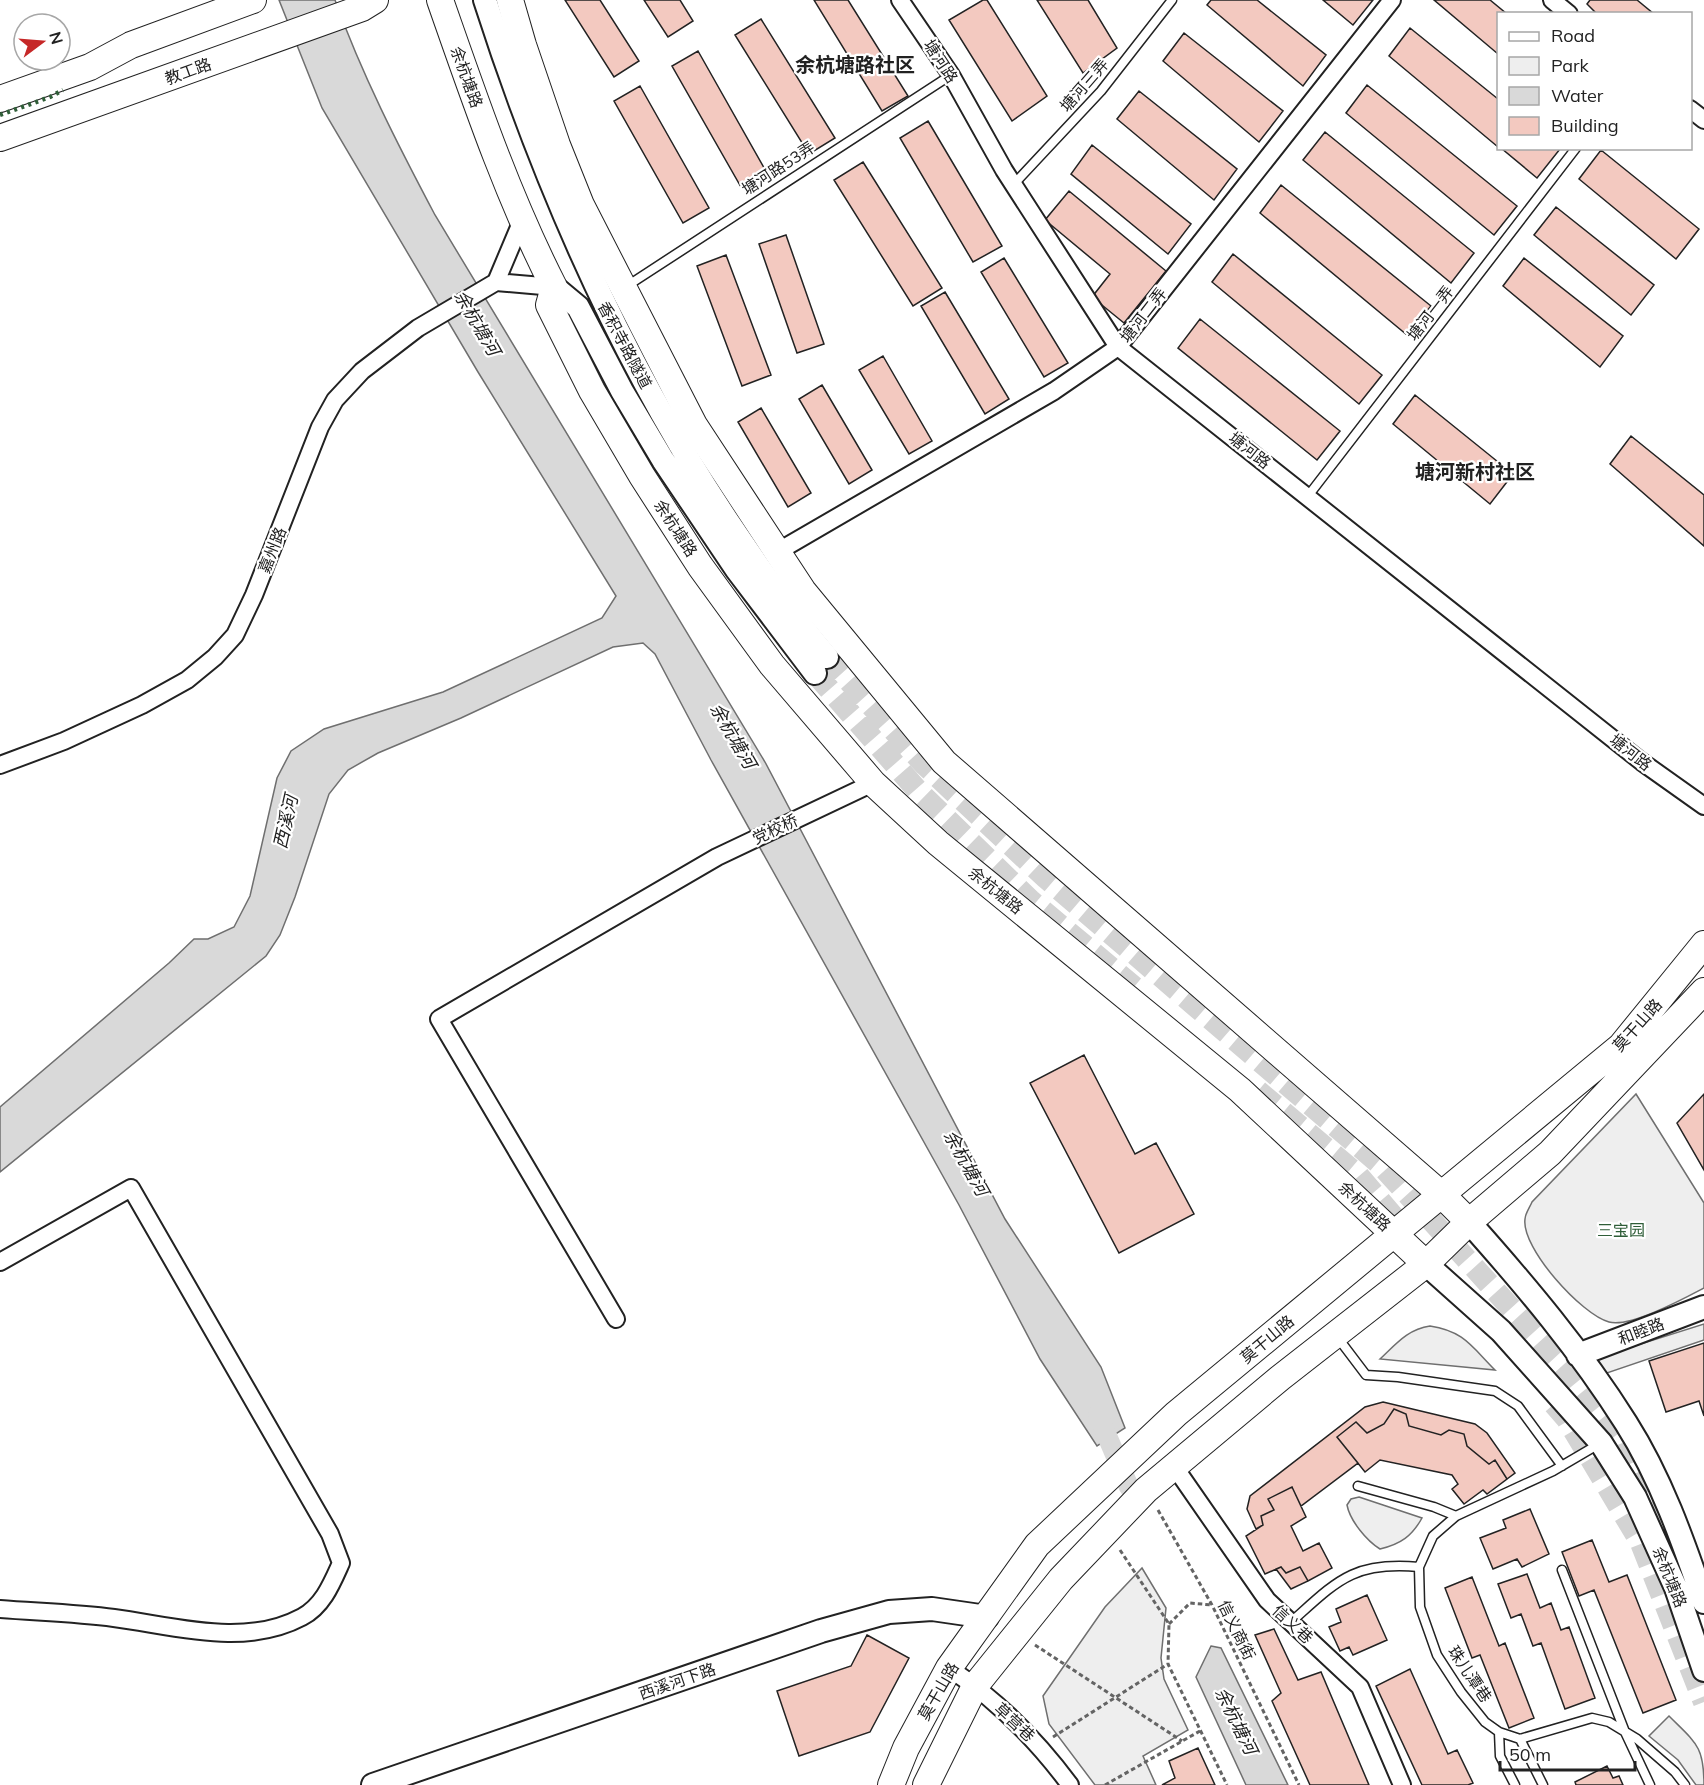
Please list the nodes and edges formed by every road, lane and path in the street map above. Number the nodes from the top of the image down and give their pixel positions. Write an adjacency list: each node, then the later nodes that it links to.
1 (253, 0): 12 (main road)
2 (440, 0): 18 (main road, 余杭塘路)
3 (485, 0): 20 (main road, 香积寺路隧道)
4 (510, 0): 21 (main road, 余杭塘路)
5 (900, 0): 11 (street, 塘河路)
6 (1172, 0): 17 (lane, 塘河三弄)
7 (1392, 0): 22 (street, 塘河二弄)
8 (1552, 0): 10 (street)
9 (369, 4): 15 (main road, 教工路)
10 (1567, 12)
11 (951, 75): 17 (street, 塘河路); 21 (lane, 塘河路53弄)
12 (0, 99)
13 (1692, 111): 14 (street)
14 (1704, 120)
15 (0, 138)
16 (1574, 150): 23 (lane, 塘河一弄)
17 (1013, 185): 22 (street, 塘河路)
18 (523, 218): 19 (street); 20 (main road, 余杭塘路)
19 (496, 282): 20 (street); 25 (street, 嘉州路)
20 (555, 287): 26 (main road, 余杭塘路)
21 (623, 288): 24 (main road, 余杭塘路)
22 (1118, 347): 23 (street, 塘河路); 24 (street, 塘河二弄)
23 (1308, 496): 27 (street, 塘河路)
24 (777, 552): 30 (main road, 余杭塘路)
25 (0, 765)
26 (873, 783): 32 (main road, 余杭塘路); 36 (street, 党校桥)
27 (1704, 806)
28 (1704, 944): 30 (main road, 莫干山路)
29 (1704, 991): 31 (main road, 莫干山路)
30 (1442, 1195): 31 (main road, 余杭塘路); 32 (main road, 莫干山路)
31 (1469, 1222): 34 (main road, 莫干山路); 38 (main road, 余杭塘路)
32 (1394, 1233): 34 (main road, 余杭塘路); 51 (main road, 莫干山路)
33 (0, 1262): 50 (street)
34 (1426, 1264): 37 (main road, 莫干山路); 39 (main road, 余杭塘路)
35 (1704, 1307): 38 (main road, 和睦路)
36 (616, 1319)
37 (1336, 1335): 40 (main road, 莫干山路); 41 (lane)
38 (1578, 1355): 48 (main road, 余杭塘路)
39 (1601, 1443): 41 (lane, 珠儿潭巷); 57 (main road, 余杭塘路)
40 (1174, 1466): 43 (main road, 莫干山路); 52 (street, 信义巷)
41 (1562, 1466): 44 (lane, 珠儿潭巷)
42 (1358, 1486): 44 (lane)
43 (1146, 1490): 45 (main road, 莫干山路); 49 (path, 信义商街)
44 (1456, 1516): 46 (lane, 珠儿潭巷)
45 (1107, 1531): 53 (path); 54 (main road, 莫干山路)
46 (1419, 1567): 52 (lane); 61 (lane, 珠儿潭巷)
47 (1562, 1570): 62 (lane)
48 (1704, 1602)
49 (1212, 1605): 53 (path); 72 (path, 信义商街)
50 (0, 1609)
51 (987, 1617): 56 (main road, 莫干山路); 66 (main road, 西溪河下路)
52 (1291, 1622): 73 (street, 信义巷)
53 (1169, 1624): 55 (path)
54 (1018, 1634): 58 (main road, 莫干山路); 59 (path)
55 (1168, 1664): 59 (path); 60 (path)
56 (949, 1668): 58 (street, 草营巷); 67 (main road, 莫干山路)
57 (1704, 1670)
58 (975, 1686): 65 (street, 草营巷); 68 (main road, 莫干山路)
59 (1116, 1698): 64 (path); 65 (path)
60 (1200, 1731): 64 (path); 71 (path)
61 (1499, 1732): 63 (lane, 珠儿潭巷); 74 (lane)
62 (1625, 1732): 63 (lane); 76 (lane); 77 (lane)
63 (1520, 1739): 75 (lane)
64 (1182, 1741): 70 (path)
65 (1041, 1745): 69 (street, 草营巷)
66 (373, 1785)
67 (891, 1785)
68 (927, 1785)
69 (1070, 1785)
70 (1105, 1785)
71 (1227, 1785)
72 (1299, 1785)
73 (1402, 1785)
74 (1515, 1785)
75 (1543, 1785)
76 (1650, 1785)
77 (1685, 1785)

